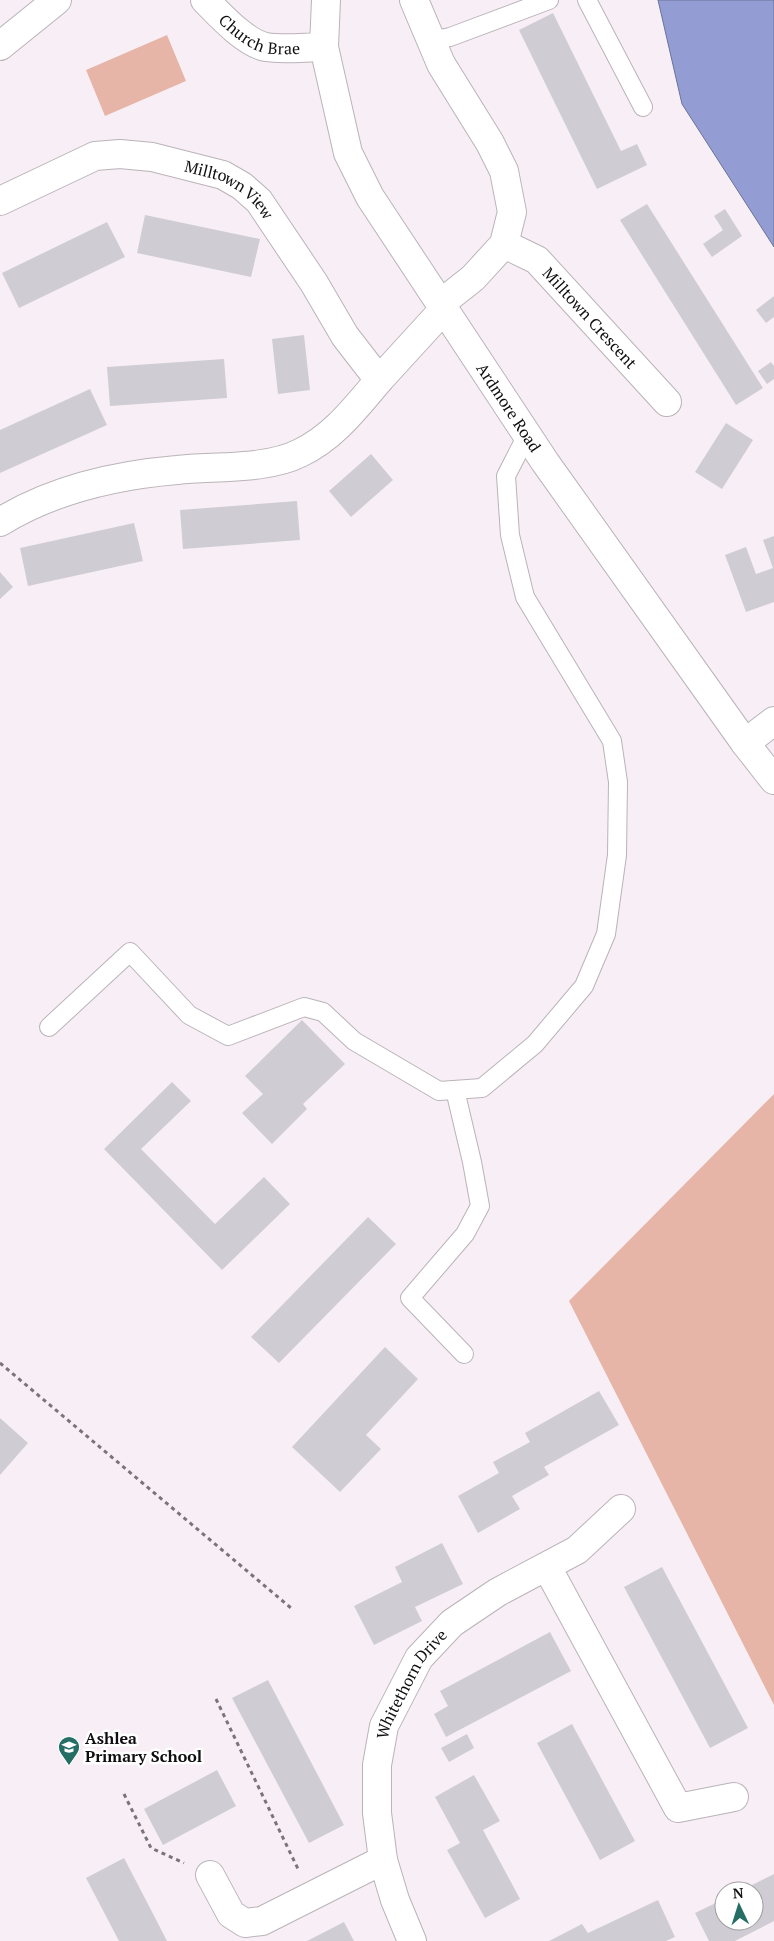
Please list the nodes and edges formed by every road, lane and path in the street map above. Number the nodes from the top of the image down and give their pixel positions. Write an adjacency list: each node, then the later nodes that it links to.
1 (57, 0): 8 (street)
2 (205, 0): 9 (street, Church Brae)
3 (326, 0): 9 (street, Ardmore Road)
4 (414, 0): 7 (street)
5 (549, 0): 7 (lane)
6 (586, 0): 10 (lane)
7 (430, 41): 12 (street)
8 (0, 46)
9 (324, 47): 13 (street, Ardmore Road)
10 (643, 107)
11 (0, 201): 14 (street, Milltown View)
12 (504, 244): 13 (street); 15 (street, Milltown Crescent)
13 (442, 306): 14 (street); 16 (street, Ardmore Road)
14 (379, 380): 17 (street)
15 (667, 402)
16 (527, 435): 19 (street, Ardmore Road); 22 (lane)
17 (0, 522)
18 (774, 721): 19 (street)
19 (745, 743): 20 (street, Ardmore Road)
20 (774, 780)
21 (49, 1027): 22 (lane)
22 (455, 1090): 23 (lane)
23 (464, 1354)
24 (0, 1363): 27 (path)
25 (621, 1508): 26 (street, Whitethorn Drive)
26 (547, 1567): 30 (street); 31 (street, Whitethorn Drive)
27 (291, 1608)
28 (216, 1699): 33 (path)
29 (124, 1794): 32 (path)
30 (734, 1797)
31 (383, 1860): 33 (street); 34 (street, Whitethorn Drive)
32 (210, 1875): 33 (street)
33 (311, 1896)
34 (412, 1941)

